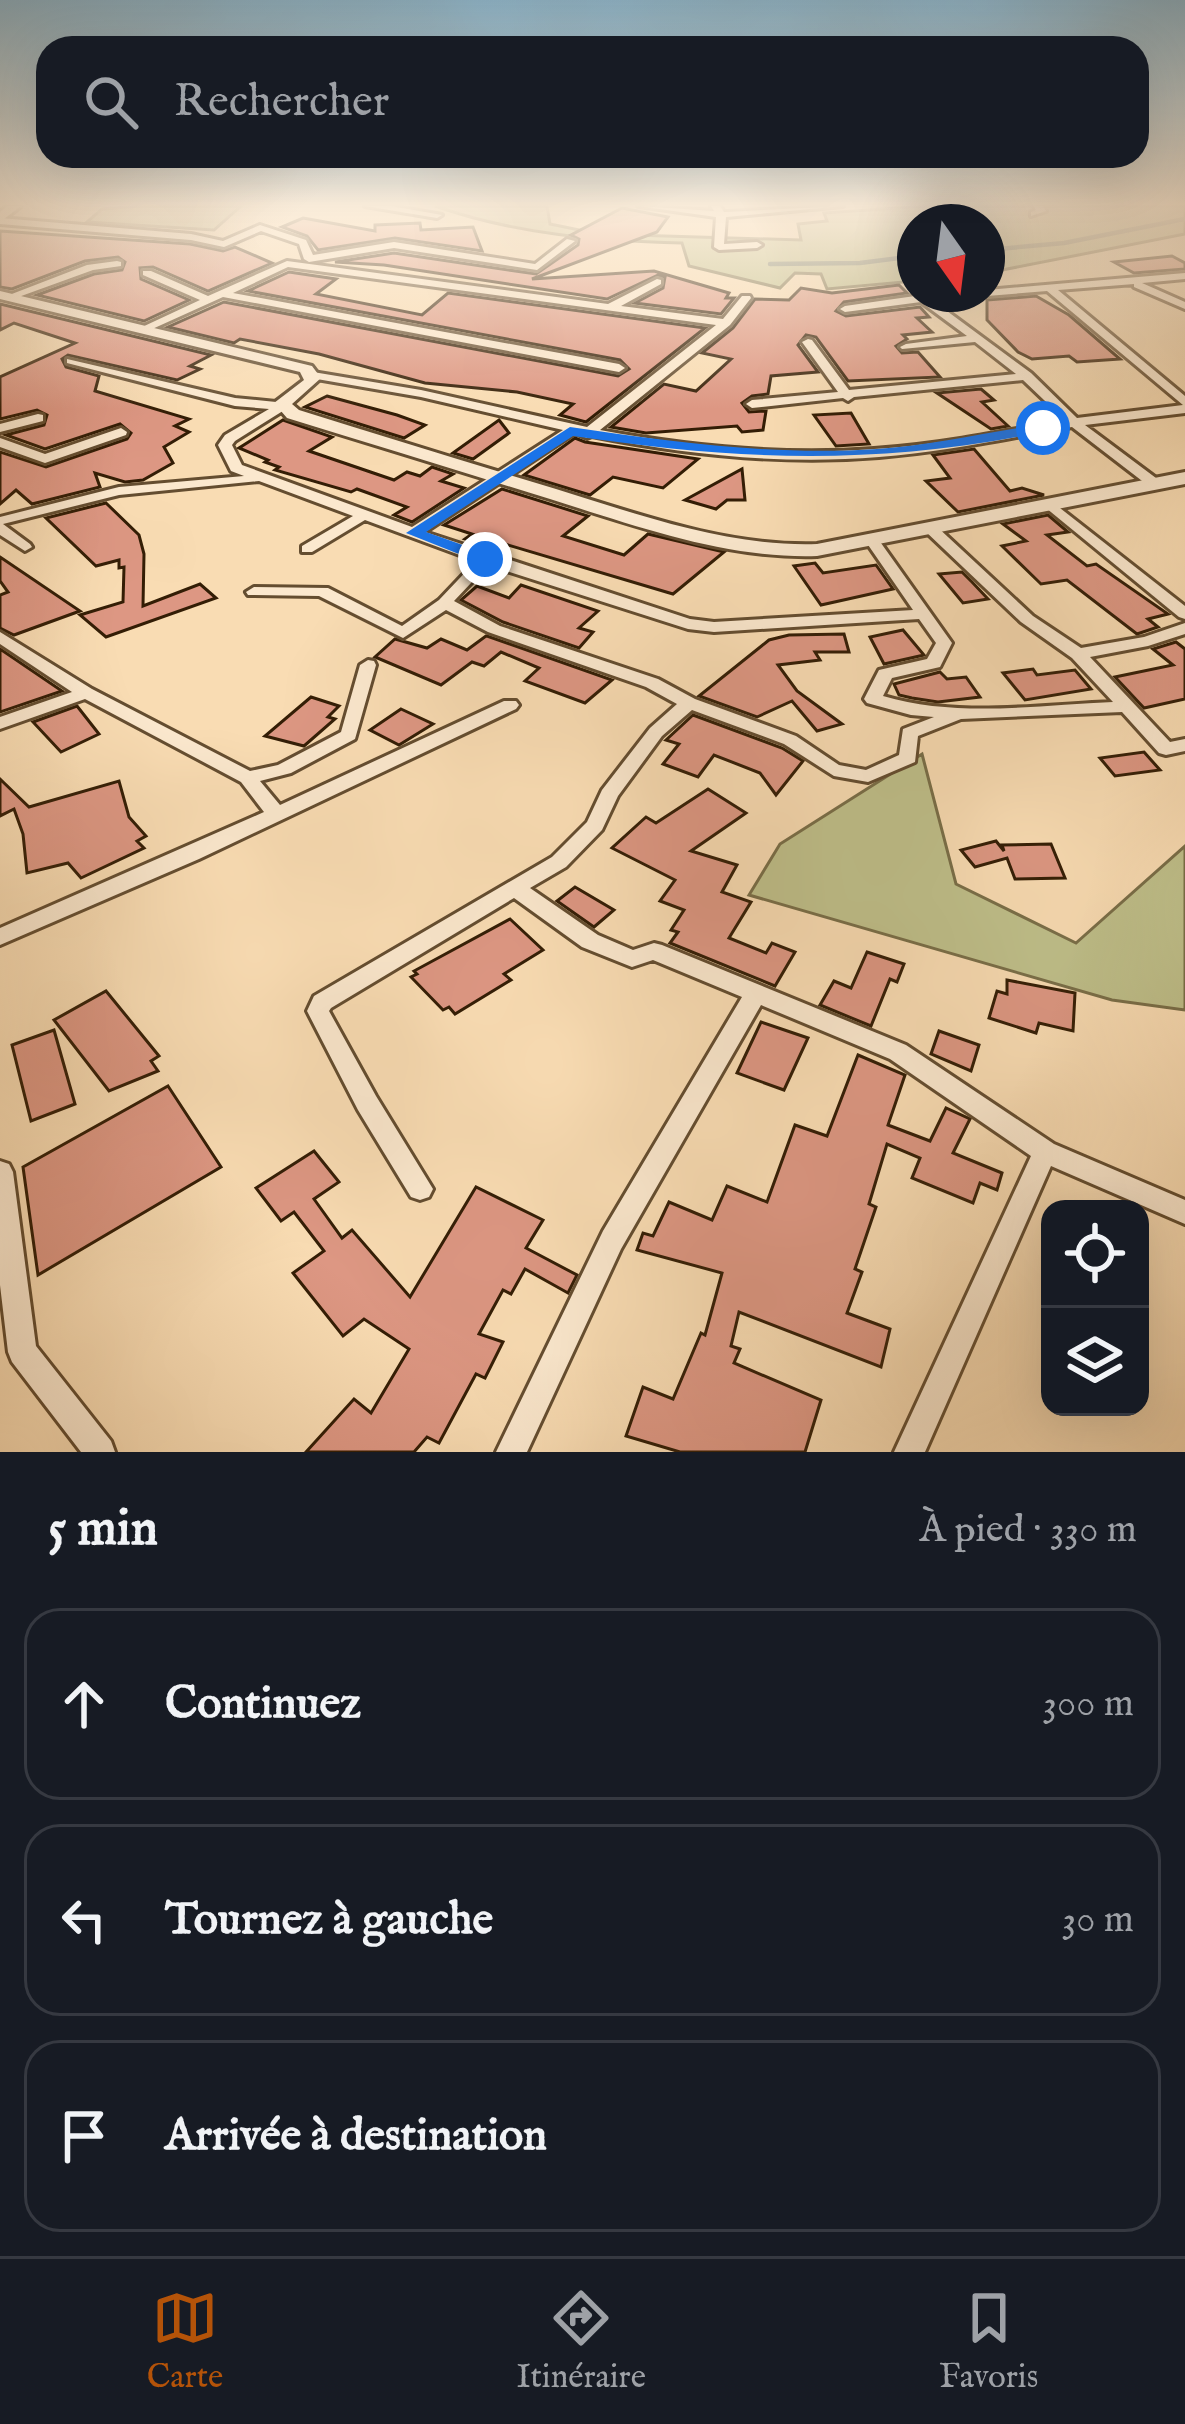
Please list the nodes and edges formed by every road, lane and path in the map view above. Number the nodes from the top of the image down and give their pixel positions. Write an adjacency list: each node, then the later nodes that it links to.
1 (71, 274): 10 (street)
2 (149, 274): 11 (street)
3 (264, 274): 11 (street)
4 (363, 274): 14 (street)
5 (1185, 276): 7 (street)
6 (656, 282): 14 (street)
7 (1134, 283): 8 (street); 15 (street)
8 (1052, 290): 9 (street); 29 (street)
9 (1005, 291)
10 (5, 296): 19 (street)
11 (212, 296): 19 (street); 24 (street)
12 (746, 298): 18 (street)
13 (897, 302): 16 (street)
14 (612, 306): 18 (street)
15 (1185, 306)
16 (844, 309)
17 (941, 312): 20 (street)
18 (726, 323): 35 (street)
19 (146, 328): 25 (street)
20 (975, 339): 22 (street); 26 (street)
21 (808, 342): 27 (street)
22 (906, 347)
23 (70, 362): 30 (street)
24 (619, 368)
25 (310, 374): 30 (street); 35 (street)
26 (1027, 376): 27 (street); 32 (street)
27 (848, 397): 28 (street)
28 (752, 404)
29 (1185, 405): 32 (street)
30 (281, 406): 38 (street); 39 (street)
31 (38, 418): 33 (street)
32 (1074, 422): 35 (street); 40 (street)
33 (0, 428)
34 (121, 432): 36 (street)
35 (579, 433): 39 (street)
36 (0, 442)
37 (1185, 478): 40 (street)
38 (258, 479): 42 (street); 43 (street)
39 (496, 479): 45 (street); 46 (street)
40 (1156, 484): 41 (street)
41 (1051, 505): 44 (street); 53 (street)
42 (362, 516): 45 (street); 48 (street)
43 (0, 525): 47 (street)
44 (929, 527): 46 (street); 56 (street)
45 (414, 533): 49 (street)
46 (871, 539): 52 (street)
47 (25, 547)
48 (307, 549)
49 (485, 559): 51 (street); 52 (street)
50 (254, 592): 51 (street)
51 (445, 604): 59 (street)
52 (920, 614): 62 (street)
53 (1185, 614)
54 (1185, 628): 56 (street)
55 (0, 637): 58 (street)
56 (1078, 655): 61 (street)
57 (368, 665): 65 (street)
58 (86, 693): 63 (street); 65 (street)
59 (689, 703): 62 (street); 67 (street)
60 (510, 705): 66 (street)
61 (1125, 707): 62 (street); 64 (street)
62 (959, 714)
63 (0, 723)
64 (1185, 745)
65 (248, 778): 66 (street)
66 (276, 814): 68 (street)
67 (518, 890): 69 (street); 72 (street)
68 (0, 937)
69 (756, 994): 70 (street); 75 (street)
70 (1045, 1152): 73 (street); 76 (street)
71 (0, 1172): 74 (street)
72 (420, 1189)
73 (1185, 1212)
74 (100, 1452)
75 (511, 1452)
76 (909, 1452)

